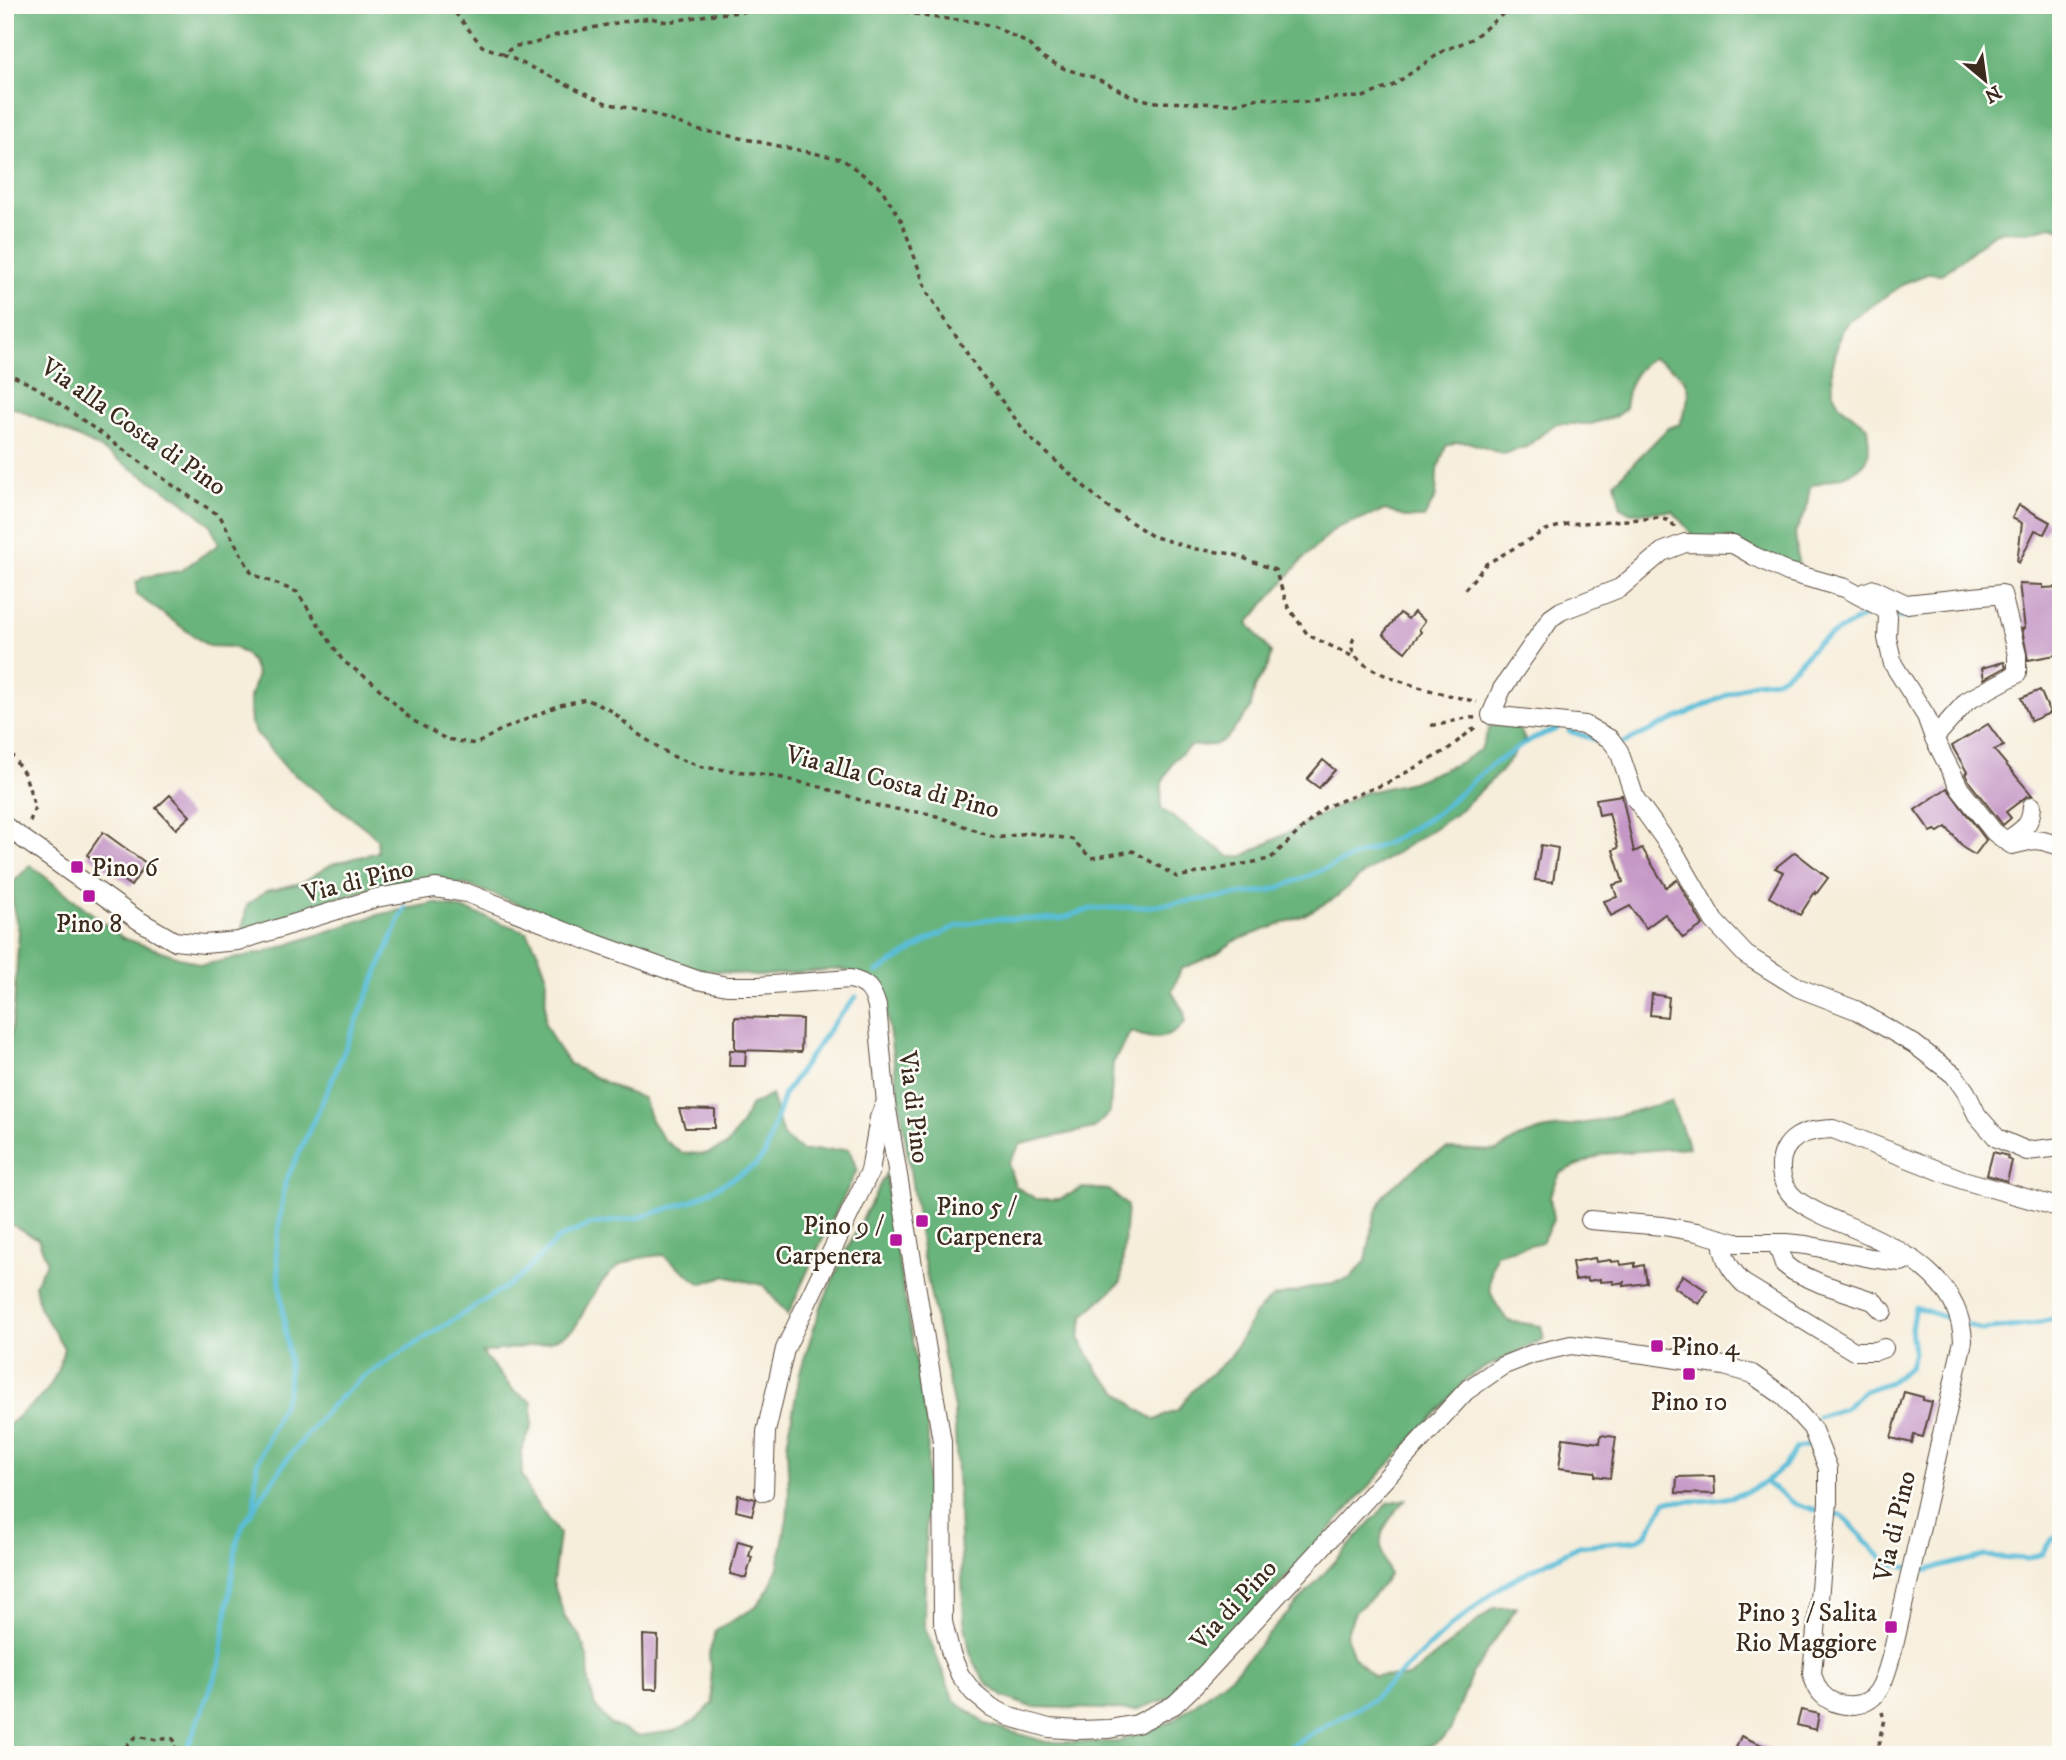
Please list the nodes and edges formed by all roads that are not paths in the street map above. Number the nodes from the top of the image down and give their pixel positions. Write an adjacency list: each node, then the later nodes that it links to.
1 (1858, 595): 2 (street); 2 (street); 8 (street)
2 (1934, 738): 5 (street)
3 (2032, 806): 5 (street)
4 (5, 826): 7 (street, Via di Pino)
5 (2006, 841): 6 (street)
6 (2061, 846)
7 (886, 1103): 13 (street, Via di Pino); 16 (street)
8 (2061, 1147)
9 (2061, 1208): 13 (street, Via di Pino)
10 (1590, 1220): 11 (street)
11 (1722, 1239): 12 (street); 15 (street)
12 (1777, 1244): 13 (street); 14 (street)
13 (1911, 1258)
14 (1883, 1311)
15 (1884, 1348)
16 (764, 1492)

